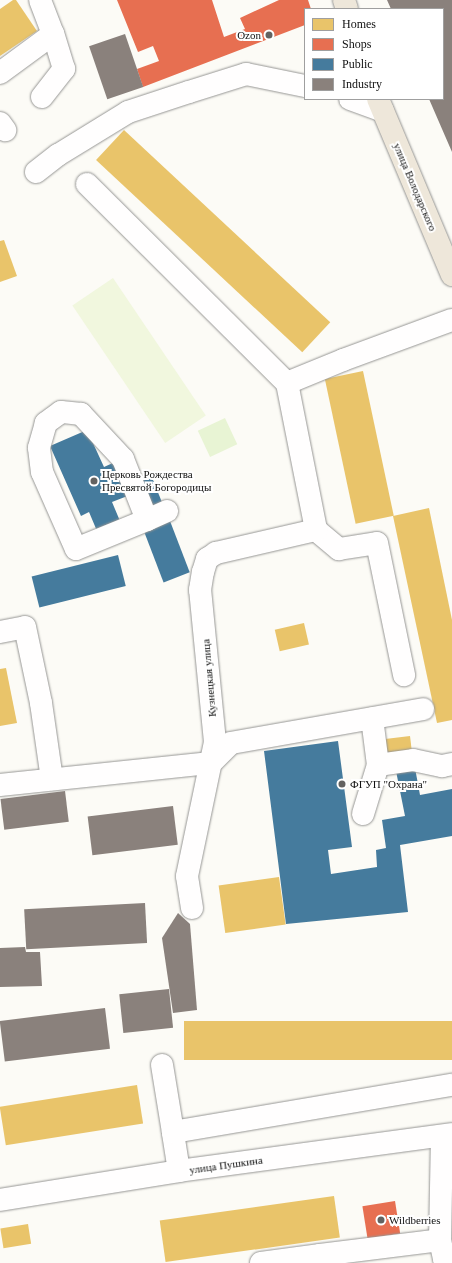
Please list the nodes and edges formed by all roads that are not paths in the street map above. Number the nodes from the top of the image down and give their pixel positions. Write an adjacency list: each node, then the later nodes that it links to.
1 (40, 0): 2 (street)
2 (53, 34): 3 (street); 5 (street)
3 (0, 73)
4 (304, 86): 8 (street)
5 (42, 97)
6 (355, 100): 7 (street)
7 (381, 105): 10 (main road, улица Володарского)
8 (36, 172)
9 (87, 184): 12 (street)
10 (452, 275)
11 (452, 320): 12 (street)
12 (287, 383): 15 (street)
13 (167, 511): 14 (street)
14 (148, 520): 14 (street)
15 (316, 530): 17 (street); 20 (street, Кузнецкая улица)
16 (0, 632): 23 (street)
17 (404, 675)
18 (423, 709): 19 (street)
19 (372, 718): 20 (street); 22 (street)
20 (211, 763): 23 (street); 26 (street, Кузнецкая улица)
21 (452, 764): 22 (street)
22 (378, 765): 25 (street)
23 (52, 779): 24 (street)
24 (0, 785)
25 (363, 814)
26 (192, 908)
27 (162, 1065): 29 (street)
28 (452, 1085): 29 (street)
29 (173, 1132): 31 (street)
30 (447, 1135): 31 (street, улица Пушкина); 33 (street)
31 (179, 1171): 32 (street, улица Пушкина)
32 (0, 1200)
33 (446, 1249): 34 (street)
34 (320, 1259): 35 (street)
35 (261, 1263)

